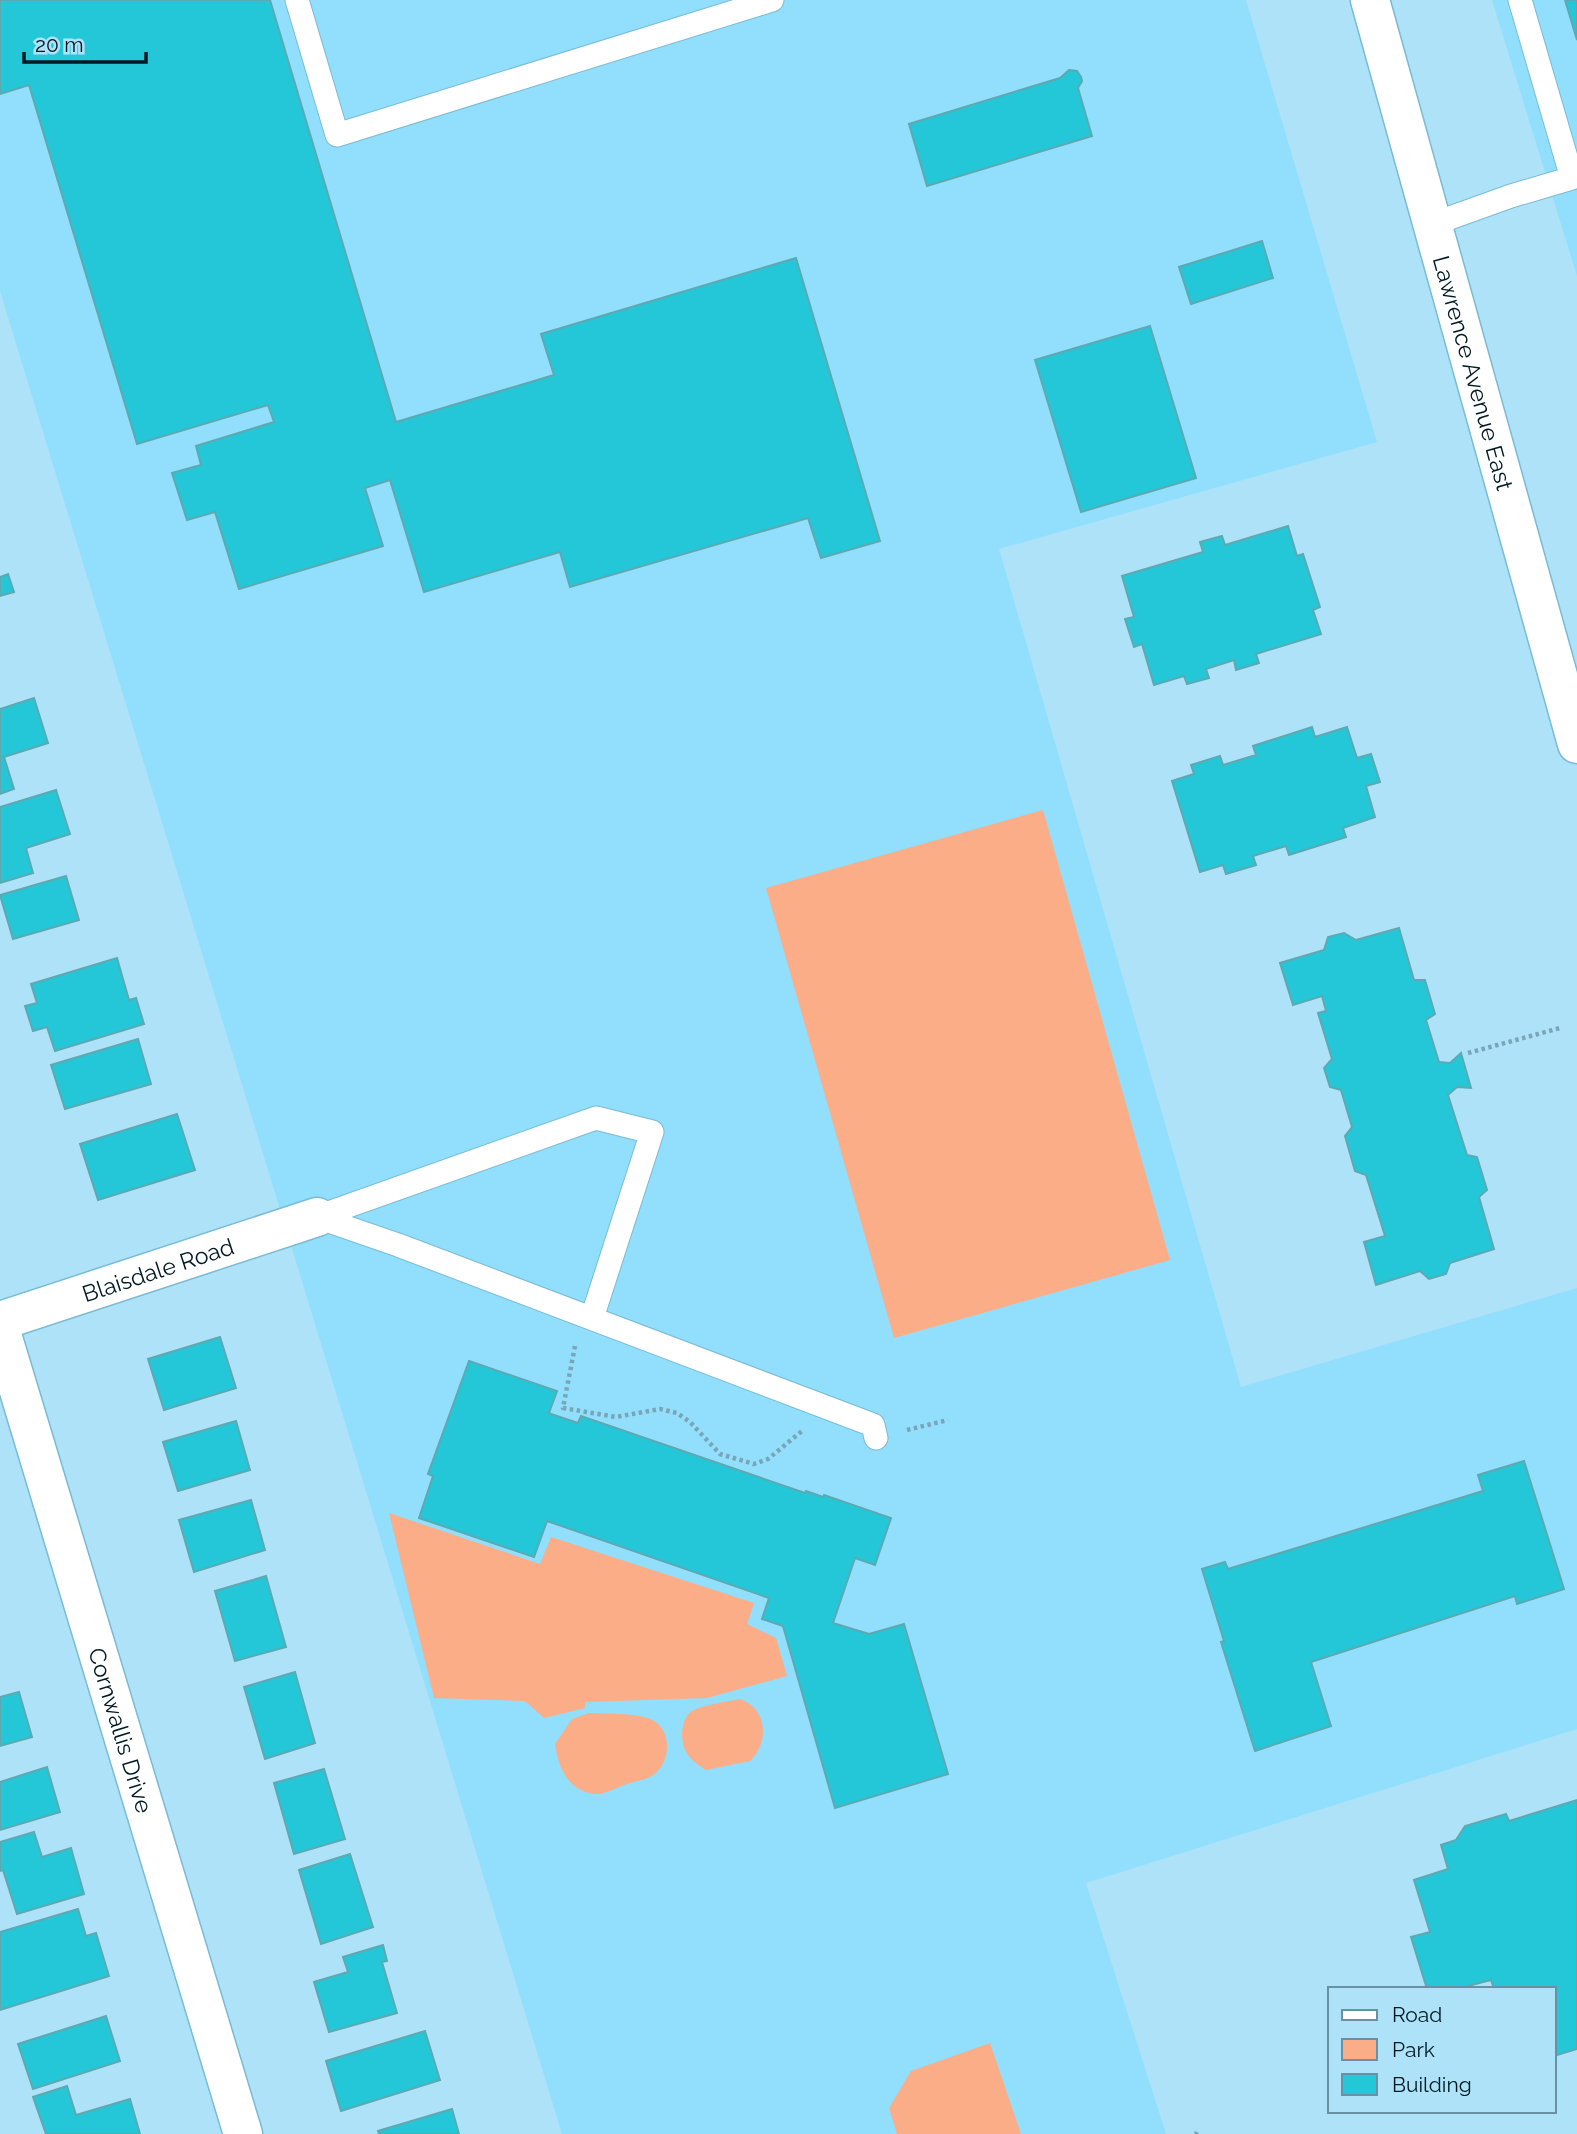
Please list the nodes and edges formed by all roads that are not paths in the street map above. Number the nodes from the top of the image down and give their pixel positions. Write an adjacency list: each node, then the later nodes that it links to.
1 (298, 0): 2 (lane)
2 (772, 0)
3 (1370, 0): 6 (street, Lawrence Avenue East)
4 (1520, 0): 5 (lane)
5 (1573, 170): 6 (lane)
6 (1433, 224): 7 (street, Lawrence Avenue East)
7 (1577, 744)
8 (317, 1217): 9 (lane); 9 (lane); 10 (street, Blaisdale Road)
9 (586, 1316): 12 (lane)
10 (0, 1321)
11 (0, 1328): 13 (street, Cornwallis Drive)
12 (876, 1438)
13 (243, 2134)

